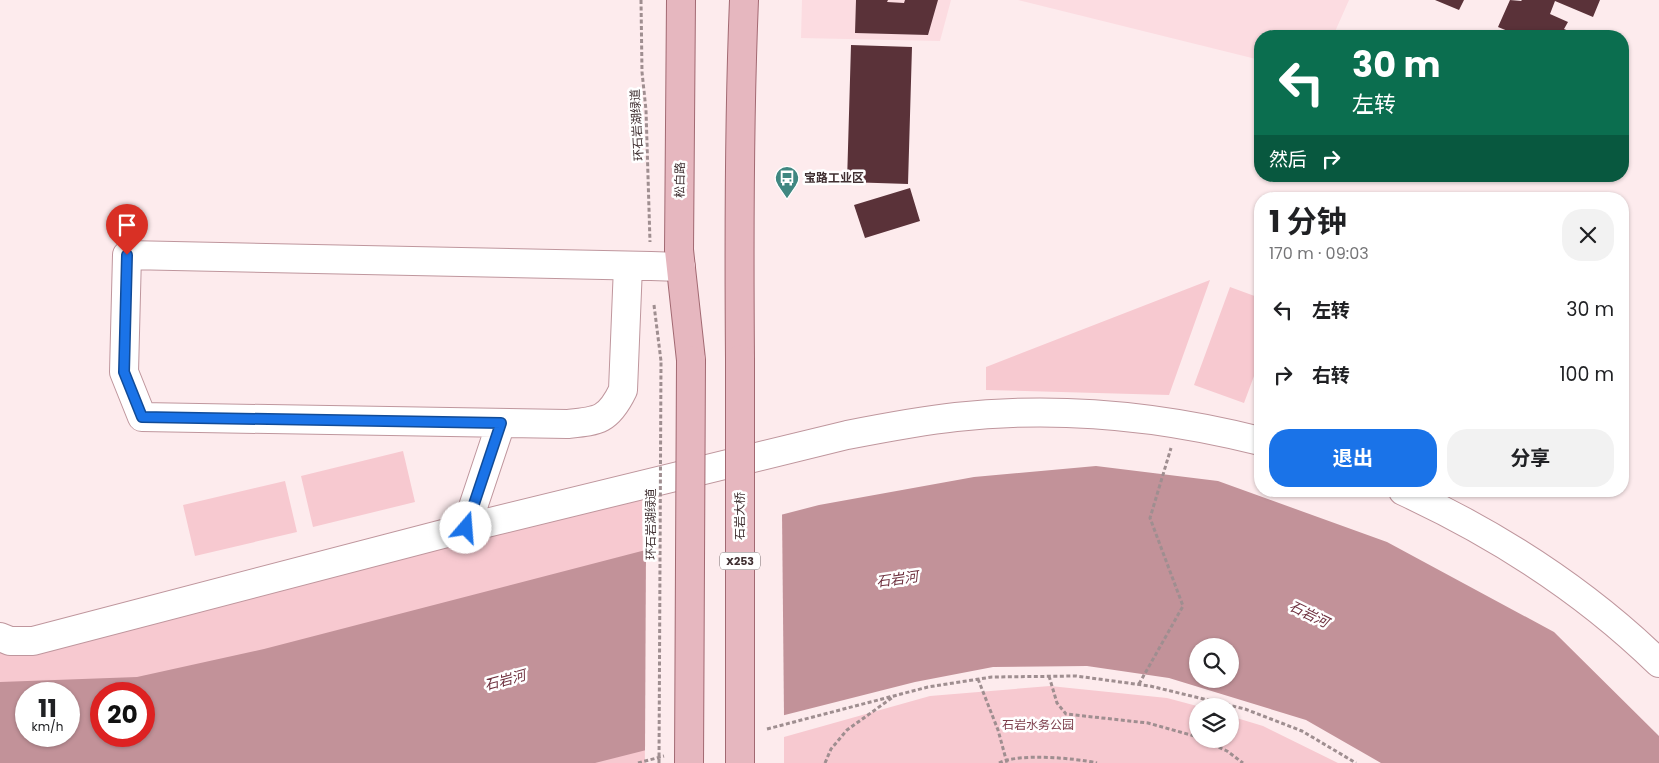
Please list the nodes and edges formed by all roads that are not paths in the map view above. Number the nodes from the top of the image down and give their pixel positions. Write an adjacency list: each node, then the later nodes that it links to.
1 (682, 0): 4 (main road, 松白路)
2 (744, 0): 12 (main road, 石岩大桥 / X253, bridge)
3 (628, 266): 4 (lane); 5 (lane); 5 (lane)
4 (681, 267): 11 (main road, 松白路, bridge)
5 (501, 423): 8 (lane)
6 (1254, 440): 8 (lane)
7 (1416, 497): 10 (lane)
8 (466, 528): 9 (lane)
9 (0, 637)
10 (1659, 664)
11 (678, 759)
12 (740, 763)

